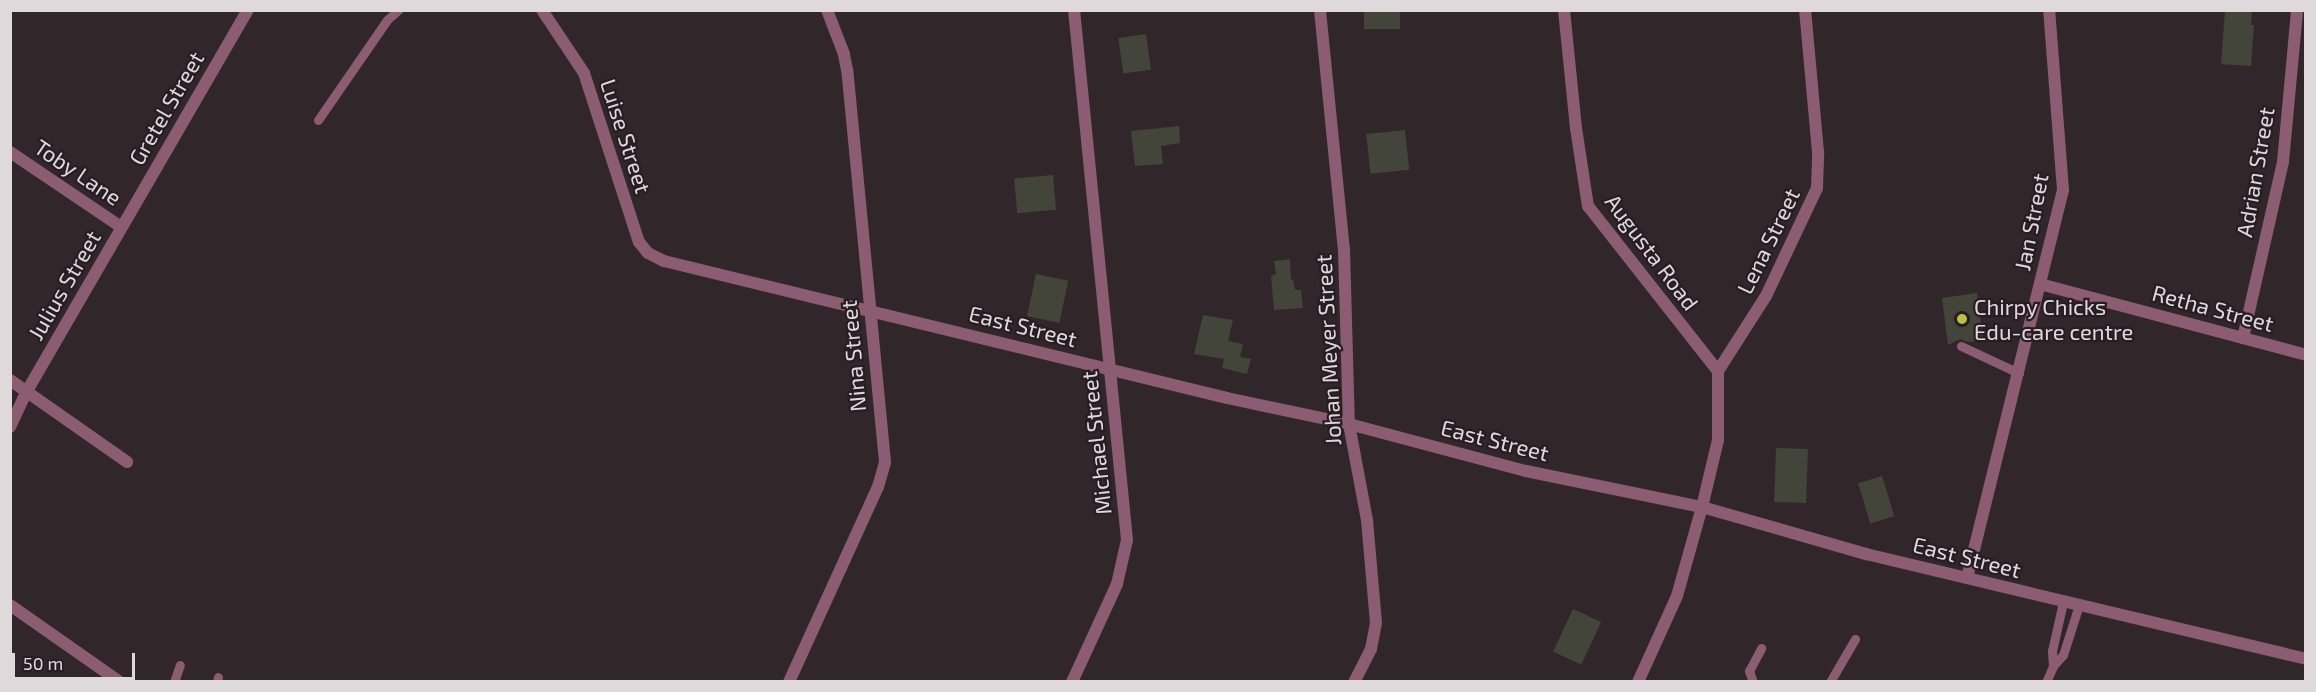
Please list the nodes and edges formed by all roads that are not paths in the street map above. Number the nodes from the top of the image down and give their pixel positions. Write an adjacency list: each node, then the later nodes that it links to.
1 (248, 10): 13 (street, Gretel Street)
2 (398, 10): 11 (lane)
3 (542, 10): 14 (street, Luise Street)
4 (827, 10): 16 (street, Nina Street)
5 (1074, 10): 20 (street, Michael Street)
6 (1320, 10): 25 (street, Johan Meyer Street)
7 (1564, 10): 21 (street, Augusta Road)
8 (1805, 10): 21 (street, Lena Street)
9 (2049, 10): 15 (street, Jan Street)
10 (2297, 10): 17 (street, Adrian Street)
11 (318, 120)
12 (10, 152): 13 (street, Toby Lane)
13 (121, 227): 24 (street, Julius Street)
14 (674, 263): 16 (street, East Street)
15 (2040, 284): 17 (street, Retha Street); 22 (street, Jan Street)
16 (870, 310): 20 (street, East Street); 40 (street, Nina Street)
17 (2243, 338): 19 (street, Retha Street)
18 (1961, 346): 22 (lane)
19 (2306, 355)
20 (1109, 369): 25 (street, East Street); 41 (street, Michael Street)
21 (1718, 371): 28 (street)
22 (2019, 373): 29 (street, Jan Street)
23 (10, 380): 24 (street)
24 (27, 391): 26 (street, Julius Street); 27 (street)
25 (1349, 424): 28 (street, East Street); 42 (street, Johan Meyer Street)
26 (10, 427)
27 (127, 462)
28 (1702, 507): 29 (street, East Street); 43 (street)
29 (1967, 579): 30 (street, East Street)
30 (2062, 602): 32 (street, East Street); 37 (lane)
31 (10, 605): 38 (street)
32 (2079, 605): 35 (street, East Street); 37 (lane)
33 (1855, 639): 45 (lane)
34 (1761, 648): 44 (lane)
35 (2306, 659)
36 (180, 664): 39 (lane)
37 (2053, 666): 46 (lane)
38 (120, 681)
39 (174, 681)
40 (789, 681)
41 (1072, 681)
42 (1353, 681)
43 (1638, 681)
44 (1753, 681)
45 (1830, 681)
46 (2046, 681)

